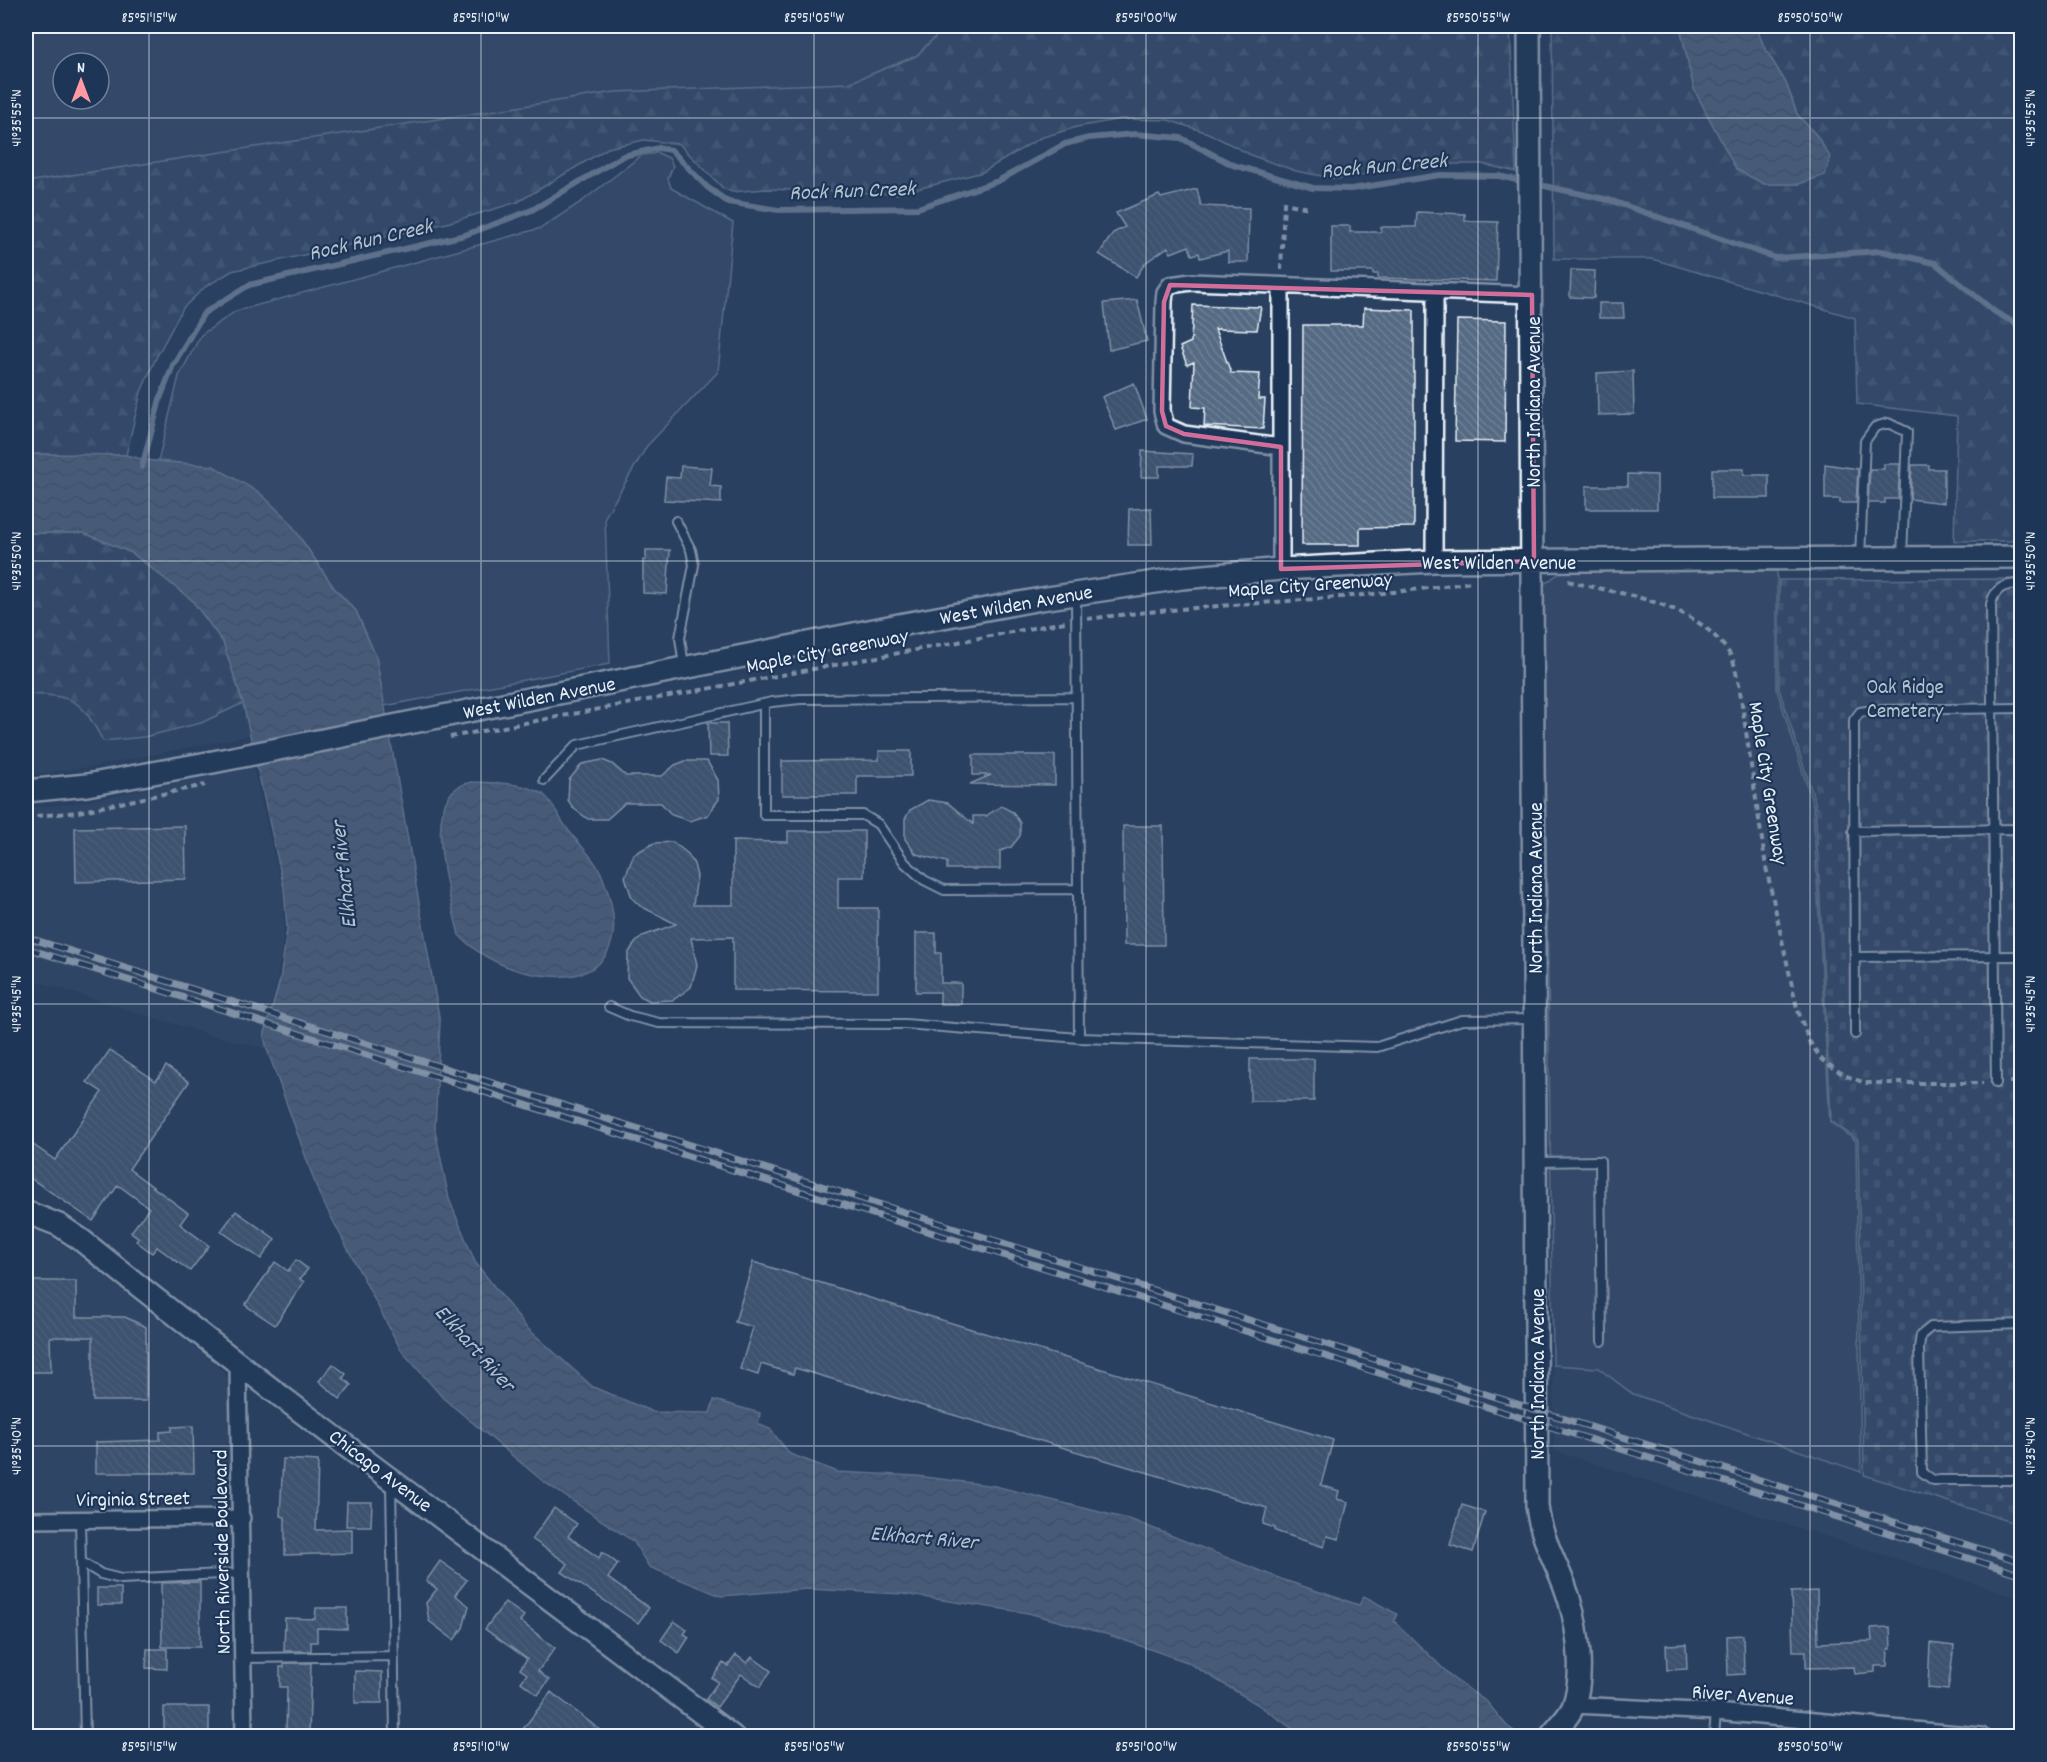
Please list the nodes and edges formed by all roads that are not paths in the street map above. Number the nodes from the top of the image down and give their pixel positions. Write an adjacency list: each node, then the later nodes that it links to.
1 (1529, 26): 4 (street, North Indiana Avenue)
2 (1281, 286): 3 (street); 5 (street); 5 (street)
3 (1435, 293): 4 (street); 10 (street)
4 (1532, 295): 12 (street, North Indiana Avenue)
5 (1281, 447): 11 (street)
6 (676, 521): 15 (lane)
7 (2022, 557): 9 (street, West Wilden Avenue)
8 (1860, 559): 9 (street, West Wilden Avenue); 9 (lane); 12 (street, West Wilden Avenue)
9 (1902, 559)
10 (1434, 561): 11 (street, West Wilden Avenue); 12 (street, West Wilden Avenue)
11 (1281, 569): 14 (street, West Wilden Avenue)
12 (1534, 570): 30 (street, North Indiana Avenue)
13 (2022, 584): 19 (lane)
14 (1076, 594): 15 (street, West Wilden Avenue); 16 (lane)
15 (684, 668): 21 (street, West Wilden Avenue)
16 (1076, 697): 17 (lane); 25 (lane)
17 (764, 704): 20 (lane); 25 (lane)
18 (2022, 708): 19 (lane)
19 (1993, 709): 22 (lane); 24 (lane)
20 (544, 780)
21 (26, 791)
22 (1994, 829): 23 (lane); 24 (lane); 26 (lane)
23 (2022, 829)
24 (1853, 831): 28 (lane)
25 (1078, 889): 32 (lane)
26 (1995, 956): 27 (lane); 28 (lane); 33 (lane)
27 (2022, 956)
28 (1855, 957): 31 (lane)
29 (609, 1007): 32 (lane)
30 (1536, 1019): 32 (lane); 34 (street, North Indiana Avenue)
31 (1855, 1034)
32 (1079, 1038)
33 (1996, 1083)
34 (1536, 1162): 37 (lane); 48 (street, North Indiana Avenue)
35 (26, 1212): 38 (street, Chicago Avenue)
36 (2022, 1324): 40 (lane)
37 (1602, 1341)
38 (238, 1366): 39 (street, Chicago Avenue); 41 (street, North Riverside Boulevard)
39 (391, 1477): 46 (lane); 54 (street, Chicago Avenue)
40 (2022, 1480)
41 (242, 1518): 43 (street, Virginia Street); 45 (street, North Riverside Boulevard)
42 (26, 1520): 43 (street, Virginia Street)
43 (80, 1520): 44 (lane)
44 (81, 1562): 45 (lane); 51 (lane)
45 (243, 1573): 47 (street, North Riverside Boulevard)
46 (394, 1656): 47 (lane); 53 (lane)
47 (243, 1658): 52 (street, North Riverside Boulevard)
48 (1574, 1705): 49 (street, River Avenue); 55 (street, North Indiana Avenue)
49 (1716, 1712): 50 (street, River Avenue); 56 (lane)
50 (1904, 1733): 57 (street, River Avenue)
51 (85, 1737)
52 (244, 1737)
53 (395, 1737)
54 (732, 1737)
55 (1551, 1737)
56 (1714, 1737)
57 (1981, 1737)

